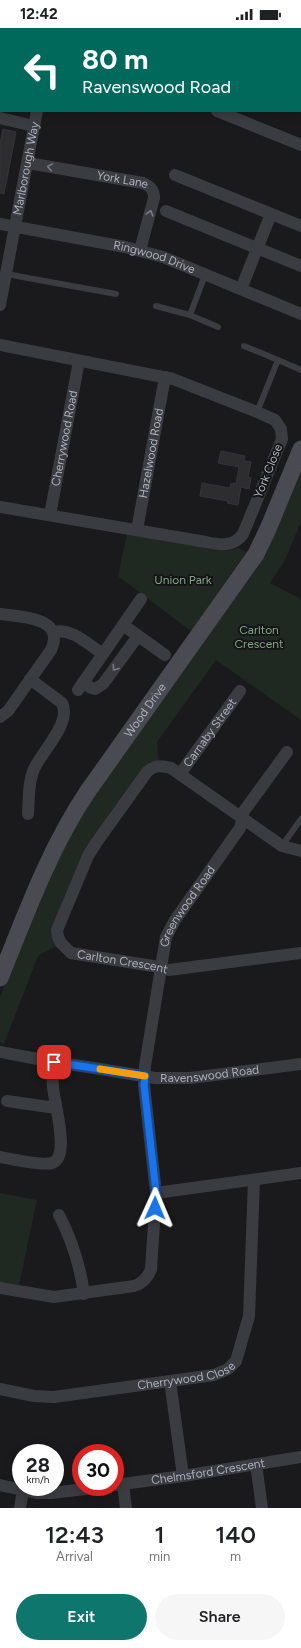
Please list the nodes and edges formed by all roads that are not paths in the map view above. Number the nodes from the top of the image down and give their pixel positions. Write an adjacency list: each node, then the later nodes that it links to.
1 (37, 112): 4 (street, Marlborough Way)
2 (219, 112): 5 (street)
3 (0, 118): 4 (street)
4 (34, 126): 6 (street, Marlborough Way)
5 (301, 145)
6 (28, 163): 12 (street, Marlborough Way); 14 (street, York Lane, one-way to 6)
7 (175, 175): 9 (street)
8 (166, 211): 13 (street)
9 (271, 214): 11 (street); 13 (street)
10 (0, 224): 12 (street, Ringwood Drive)
11 (301, 226)
12 (14, 227): 14 (street, Ringwood Drive); 16 (street)
13 (258, 248): 15 (street); 18 (street)
14 (140, 250): 17 (street, Ringwood Drive)
15 (301, 266)
16 (6, 274): 19 (lane); 20 (street)
17 (205, 274): 18 (street, Ringwood Drive); 23 (lane)
18 (241, 289): 22 (street, Ringwood Drive)
19 (116, 294)
20 (0, 305)
21 (156, 306): 23 (lane)
22 (301, 314)
23 (190, 315): 24 (lane)
24 (218, 327)
25 (0, 345): 28 (street, York Close)
26 (244, 346): 27 (lane)
27 (278, 360): 29 (lane); 31 (lane)
28 (79, 361): 30 (street, York Close); 34 (street, Cherrywood Road)
29 (301, 370)
30 (165, 377): 31 (street, York Close); 35 (street, Hazelwood Road)
31 (257, 412): 35 (street, York Close)
32 (301, 449): 55 (street, Wood Drive)
33 (0, 507): 34 (street, York Close)
34 (50, 515): 35 (street, York Close)
35 (137, 530)
36 (141, 599): 38 (street)
37 (0, 614): 39 (street)
38 (123, 625): 40 (street); 41 (street)
39 (53, 632): 41 (street); 43 (street)
40 (138, 636): 41 (street, one-way to 41); 42 (street)
41 (103, 654)
42 (165, 655)
43 (30, 679): 45 (street); 48 (street)
44 (240, 691): 47 (street, Carnaby Street)
45 (0, 717)
46 (287, 752): 49 (street, Greenwood Road)
47 (180, 774): 49 (street, Carlton Crescent); 54 (street, Carlton Crescent)
48 (28, 814)
49 (243, 819): 51 (street, Carlton Crescent); 54 (street, Greenwood Road)
50 (301, 819): 51 (lane)
51 (282, 846): 52 (street, Carlton Crescent)
52 (301, 852)
53 (301, 953): 54 (street, Carlton Crescent)
54 (160, 968): 59 (street, Greenwood Road)
55 (0, 978)
56 (0, 1052): 57 (street, Ravenswood Road)
57 (54, 1062): 59 (street, Ravenswood Road); 61 (street)
58 (301, 1064): 59 (street, Ravenswood Road)
59 (145, 1076): 65 (street, Greenwood Road)
60 (7, 1101): 61 (street)
61 (56, 1108): 62 (street)
62 (0, 1157)
63 (301, 1173): 64 (street)
64 (254, 1180): 65 (street); 69 (street, Cherrywood Close)
65 (156, 1192): 68 (street, Greenwood Road)
66 (59, 1214): 68 (street)
67 (0, 1288): 68 (street)
68 (84, 1294)
69 (170, 1381): 70 (street, Cherrywood Close); 73 (street)
70 (0, 1389)
71 (300, 1459): 72 (street, Chelmsford Crescent)
72 (256, 1464): 73 (street, Chelmsford Crescent); 81 (street)
73 (184, 1476): 74 (street, Chelmsford Crescent)
74 (124, 1484)
75 (0, 1486): 76 (street)
76 (12, 1488)
77 (22, 1496): 79 (street)
78 (122, 1496): 80 (street)
79 (20, 1508)
80 (126, 1508)
81 (262, 1508)

